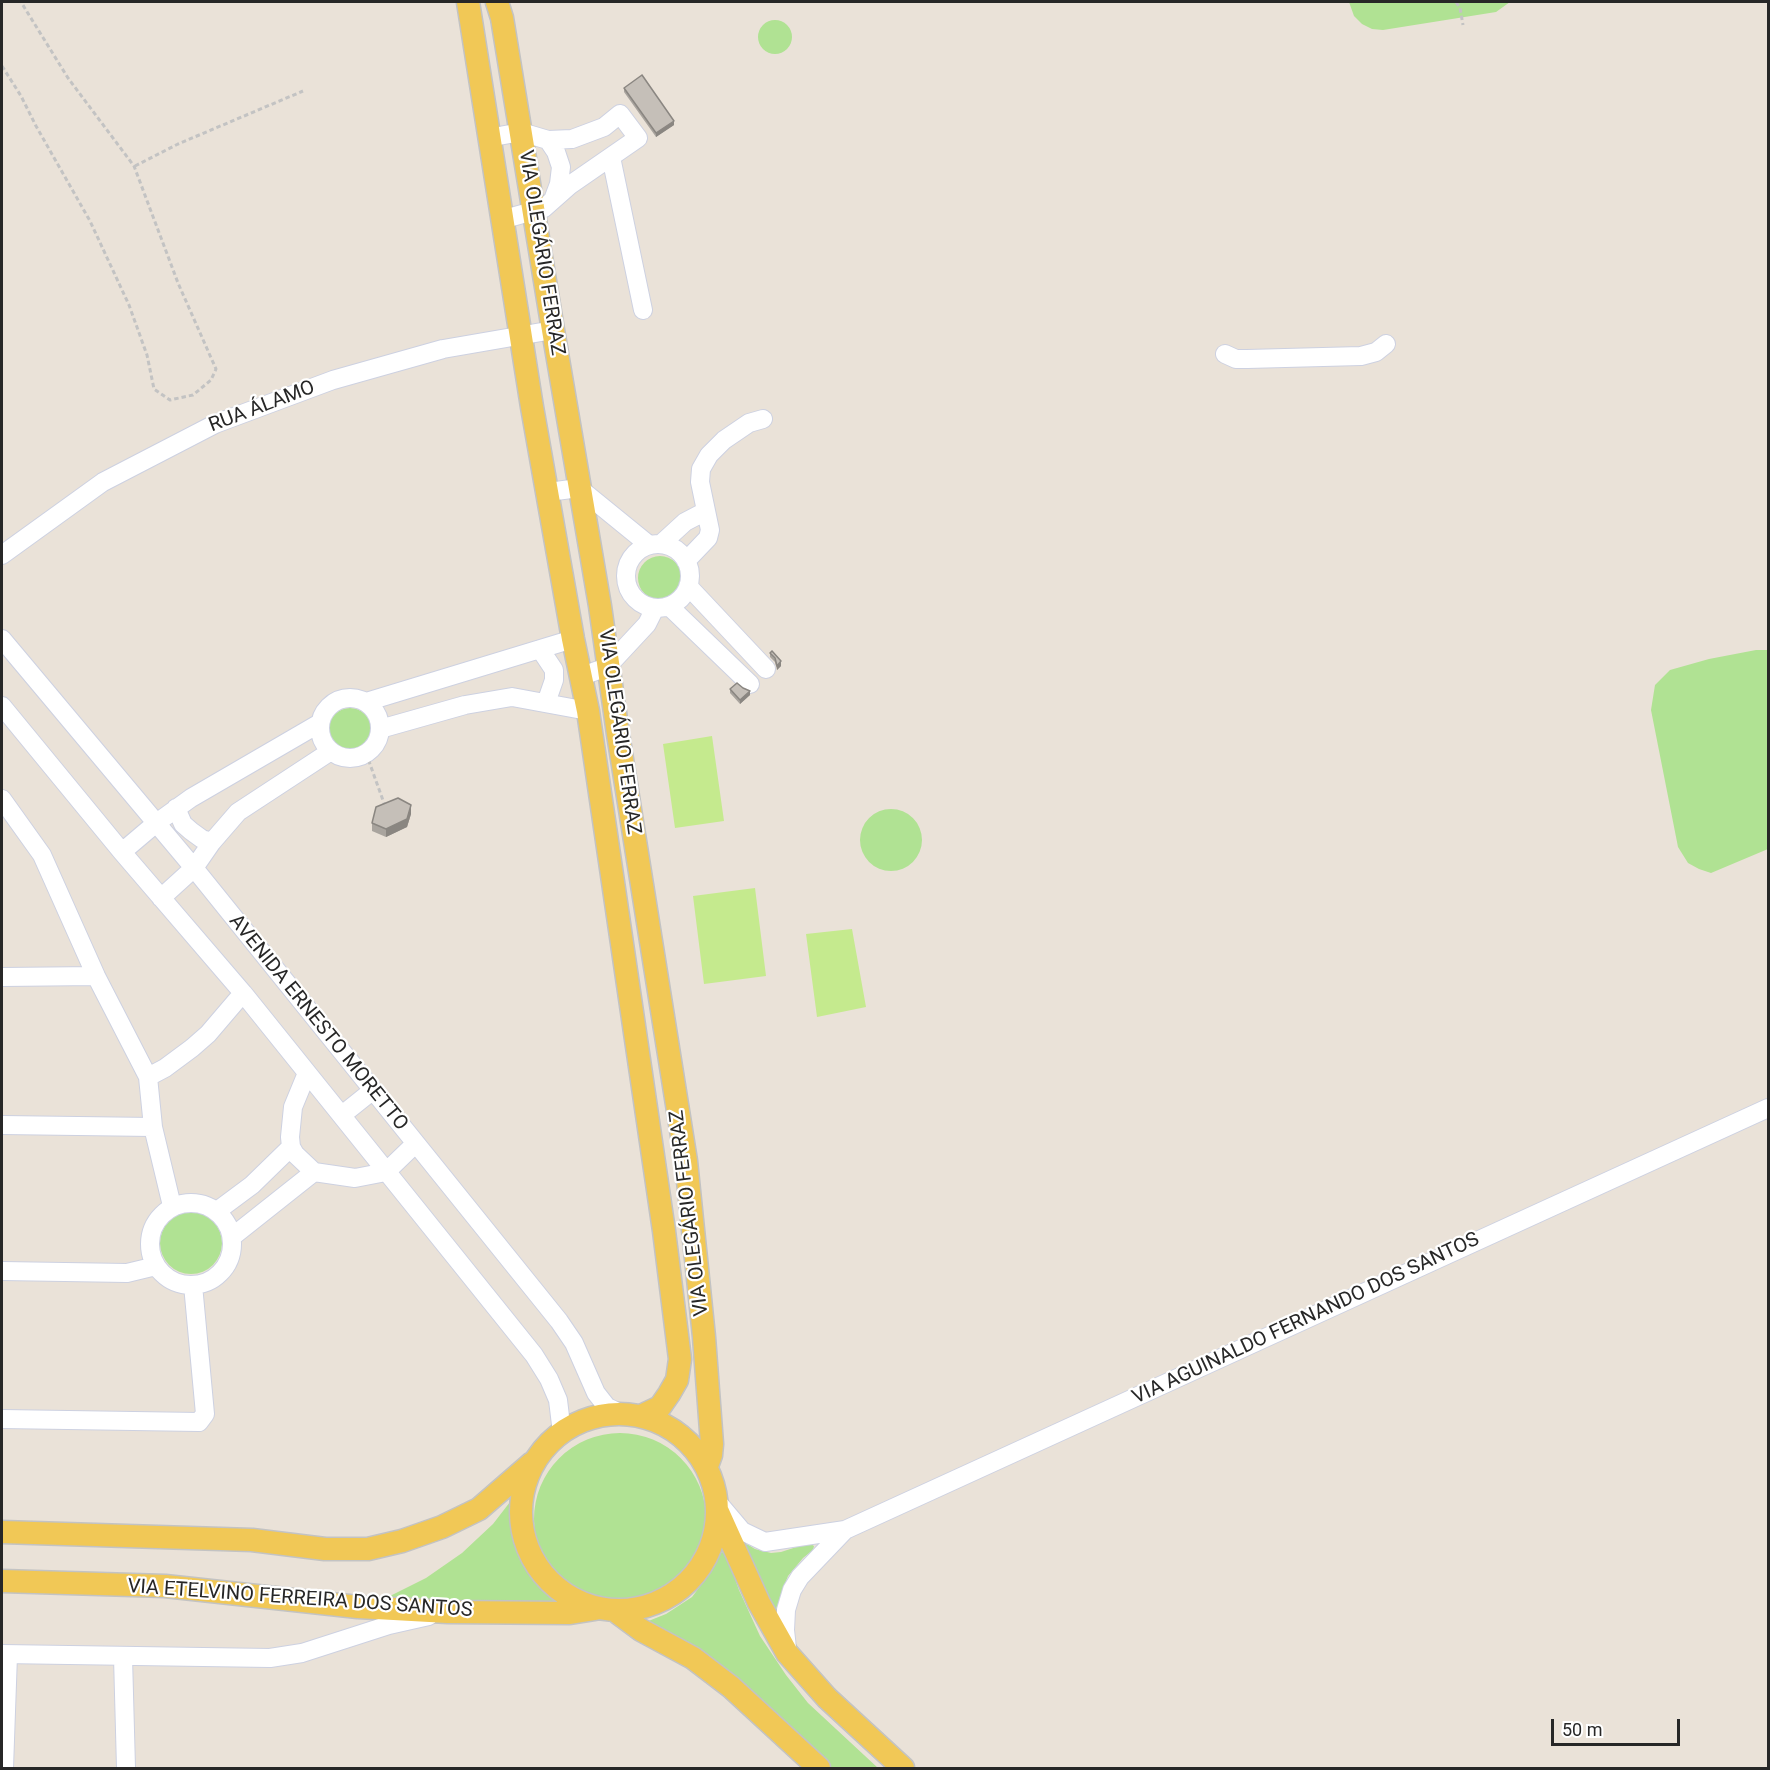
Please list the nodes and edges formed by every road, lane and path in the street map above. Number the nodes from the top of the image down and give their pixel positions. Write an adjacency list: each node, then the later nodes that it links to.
1 (21, 2): 12 (path)
2 (468, 2): 9 (main road, VIA OLEGÁRIO FERRAZ)
3 (497, 2): 8 (main road, VIA OLEGÁRIO FERRAZ)
4 (1456, 2): 5 (path)
5 (1463, 25)
6 (2, 66): 12 (path)
7 (303, 90): 12 (path)
8 (521, 132): 9 (street); 10 (street); 13 (main road, VIA OLEGÁRIO FERRAZ)
9 (488, 138): 14 (main road, VIA OLEGÁRIO FERRAZ)
10 (548, 140): 11 (street); 13 (street)
11 (611, 157): 13 (street); 15 (street)
12 (134, 166)
13 (544, 206): 14 (street); 16 (main road, VIA OLEGÁRIO FERRAZ)
14 (501, 220): 17 (main road, VIA OLEGÁRIO FERRAZ)
15 (644, 310)
16 (553, 330): 17 (street, RUA ÁLAMO); 21 (main road, VIA OLEGÁRIO FERRAZ)
17 (520, 336): 22 (main road, VIA OLEGÁRIO FERRAZ); 25 (street, RUA ÁLAMO)
18 (1386, 344): 19 (street)
19 (1225, 354)
20 (763, 419): 23 (street)
21 (579, 488): 22 (street); 24 (street); 32 (main road, VIA OLEGÁRIO FERRAZ)
22 (548, 492): 30 (main road, VIA OLEGÁRIO FERRAZ)
23 (706, 511): 24 (street); 26 (street)
24 (655, 544): 26 (street); 28 (street)
25 (2, 555)
26 (686, 561): 27 (street)
27 (688, 586): 28 (street); 33 (street)
28 (662, 607): 32 (street); 35 (street)
29 (2, 639): 48 (street, AVENIDA ERNESTO MORETTO)
30 (573, 639): 31 (street); 34 (main road, VIA OLEGÁRIO FERRAZ)
31 (540, 649): 36 (street); 37 (street)
32 (607, 667): 34 (street); 79 (main road, VIA OLEGÁRIO FERRAZ)
33 (766, 669)
34 (582, 676): 39 (main road, VIA OLEGÁRIO FERRAZ)
35 (750, 684)
36 (366, 702): 40 (street); 41 (street)
37 (546, 703): 39 (street); 41 (street)
38 (2, 706): 50 (street, AVENIDA ERNESTO MORETTO)
39 (588, 711): 75 (main road, VIA OLEGÁRIO FERRAZ)
40 (320, 723): 42 (street); 45 (street)
41 (380, 729): 43 (street)
42 (331, 751): 43 (street); 49 (street)
43 (366, 753): 46 (path)
44 (2, 799): 47 (street)
45 (176, 808): 48 (street); 49 (street)
46 (387, 810)
47 (8, 816): 53 (street)
48 (155, 824): 50 (street); 51 (street, AVENIDA ERNESTO MORETTO)
49 (212, 842): 51 (street)
50 (122, 852): 52 (street, AVENIDA ERNESTO MORETTO)
51 (194, 868): 52 (street); 58 (street, AVENIDA ERNESTO MORETTO)
52 (161, 898): 55 (street, AVENIDA ERNESTO MORETTO)
53 (96, 976): 54 (street); 57 (street)
54 (2, 977)
55 (243, 993): 56 (street, AVENIDA ERNESTO MORETTO); 57 (street)
56 (307, 1073): 60 (street, AVENIDA ERNESTO MORETTO); 64 (street)
57 (148, 1077): 62 (street)
58 (372, 1091): 60 (street); 63 (street, AVENIDA ERNESTO MORETTO)
59 (1768, 1108): 81 (street, VIA AGUINALDO FERNANDO DOS SANTOS)
60 (342, 1115): 67 (street, AVENIDA ERNESTO MORETTO)
61 (2, 1125): 62 (street)
62 (153, 1127): 69 (street)
63 (415, 1144): 67 (street); 75 (street, AVENIDA ERNESTO MORETTO)
64 (291, 1147): 65 (street); 66 (street)
65 (278, 1162): 68 (street); 70 (street)
66 (314, 1172): 67 (street); 68 (street)
67 (386, 1172): 77 (street, AVENIDA ERNESTO MORETTO)
68 (298, 1185): 71 (street)
69 (172, 1206): 70 (street); 72 (street)
70 (217, 1211): 71 (street)
71 (232, 1237): 74 (street)
72 (156, 1266): 73 (street); 74 (street)
73 (2, 1271)
74 (193, 1285): 76 (street)
75 (631, 1415): 77 (main road); 79 (main road)
76 (2, 1419)
77 (562, 1432): 78 (main road)
78 (538, 1458): 82 (main road); 84 (main road)
79 (706, 1466): 80 (main road)
80 (717, 1507): 81 (street, VIA AGUINALDO FERNANDO DOS SANTOS); 84 (main road); 86 (main road)
81 (844, 1530): 86 (street, VIA AGUINALDO FERNANDO DOS SANTOS)
82 (2, 1532)
83 (2, 1581): 85 (main road, VIA ETELVINO FERREIRA DOS SANTOS)
84 (607, 1609): 85 (main road, VIA ETELVINO FERREIRA DOS SANTOS); 91 (main road)
85 (448, 1612): 88 (street)
86 (787, 1653): 92 (main road)
87 (5, 1654): 88 (street); 89 (street)
88 (123, 1657): 90 (street)
89 (3, 1768)
90 (126, 1768)
91 (819, 1768)
92 (903, 1768)

